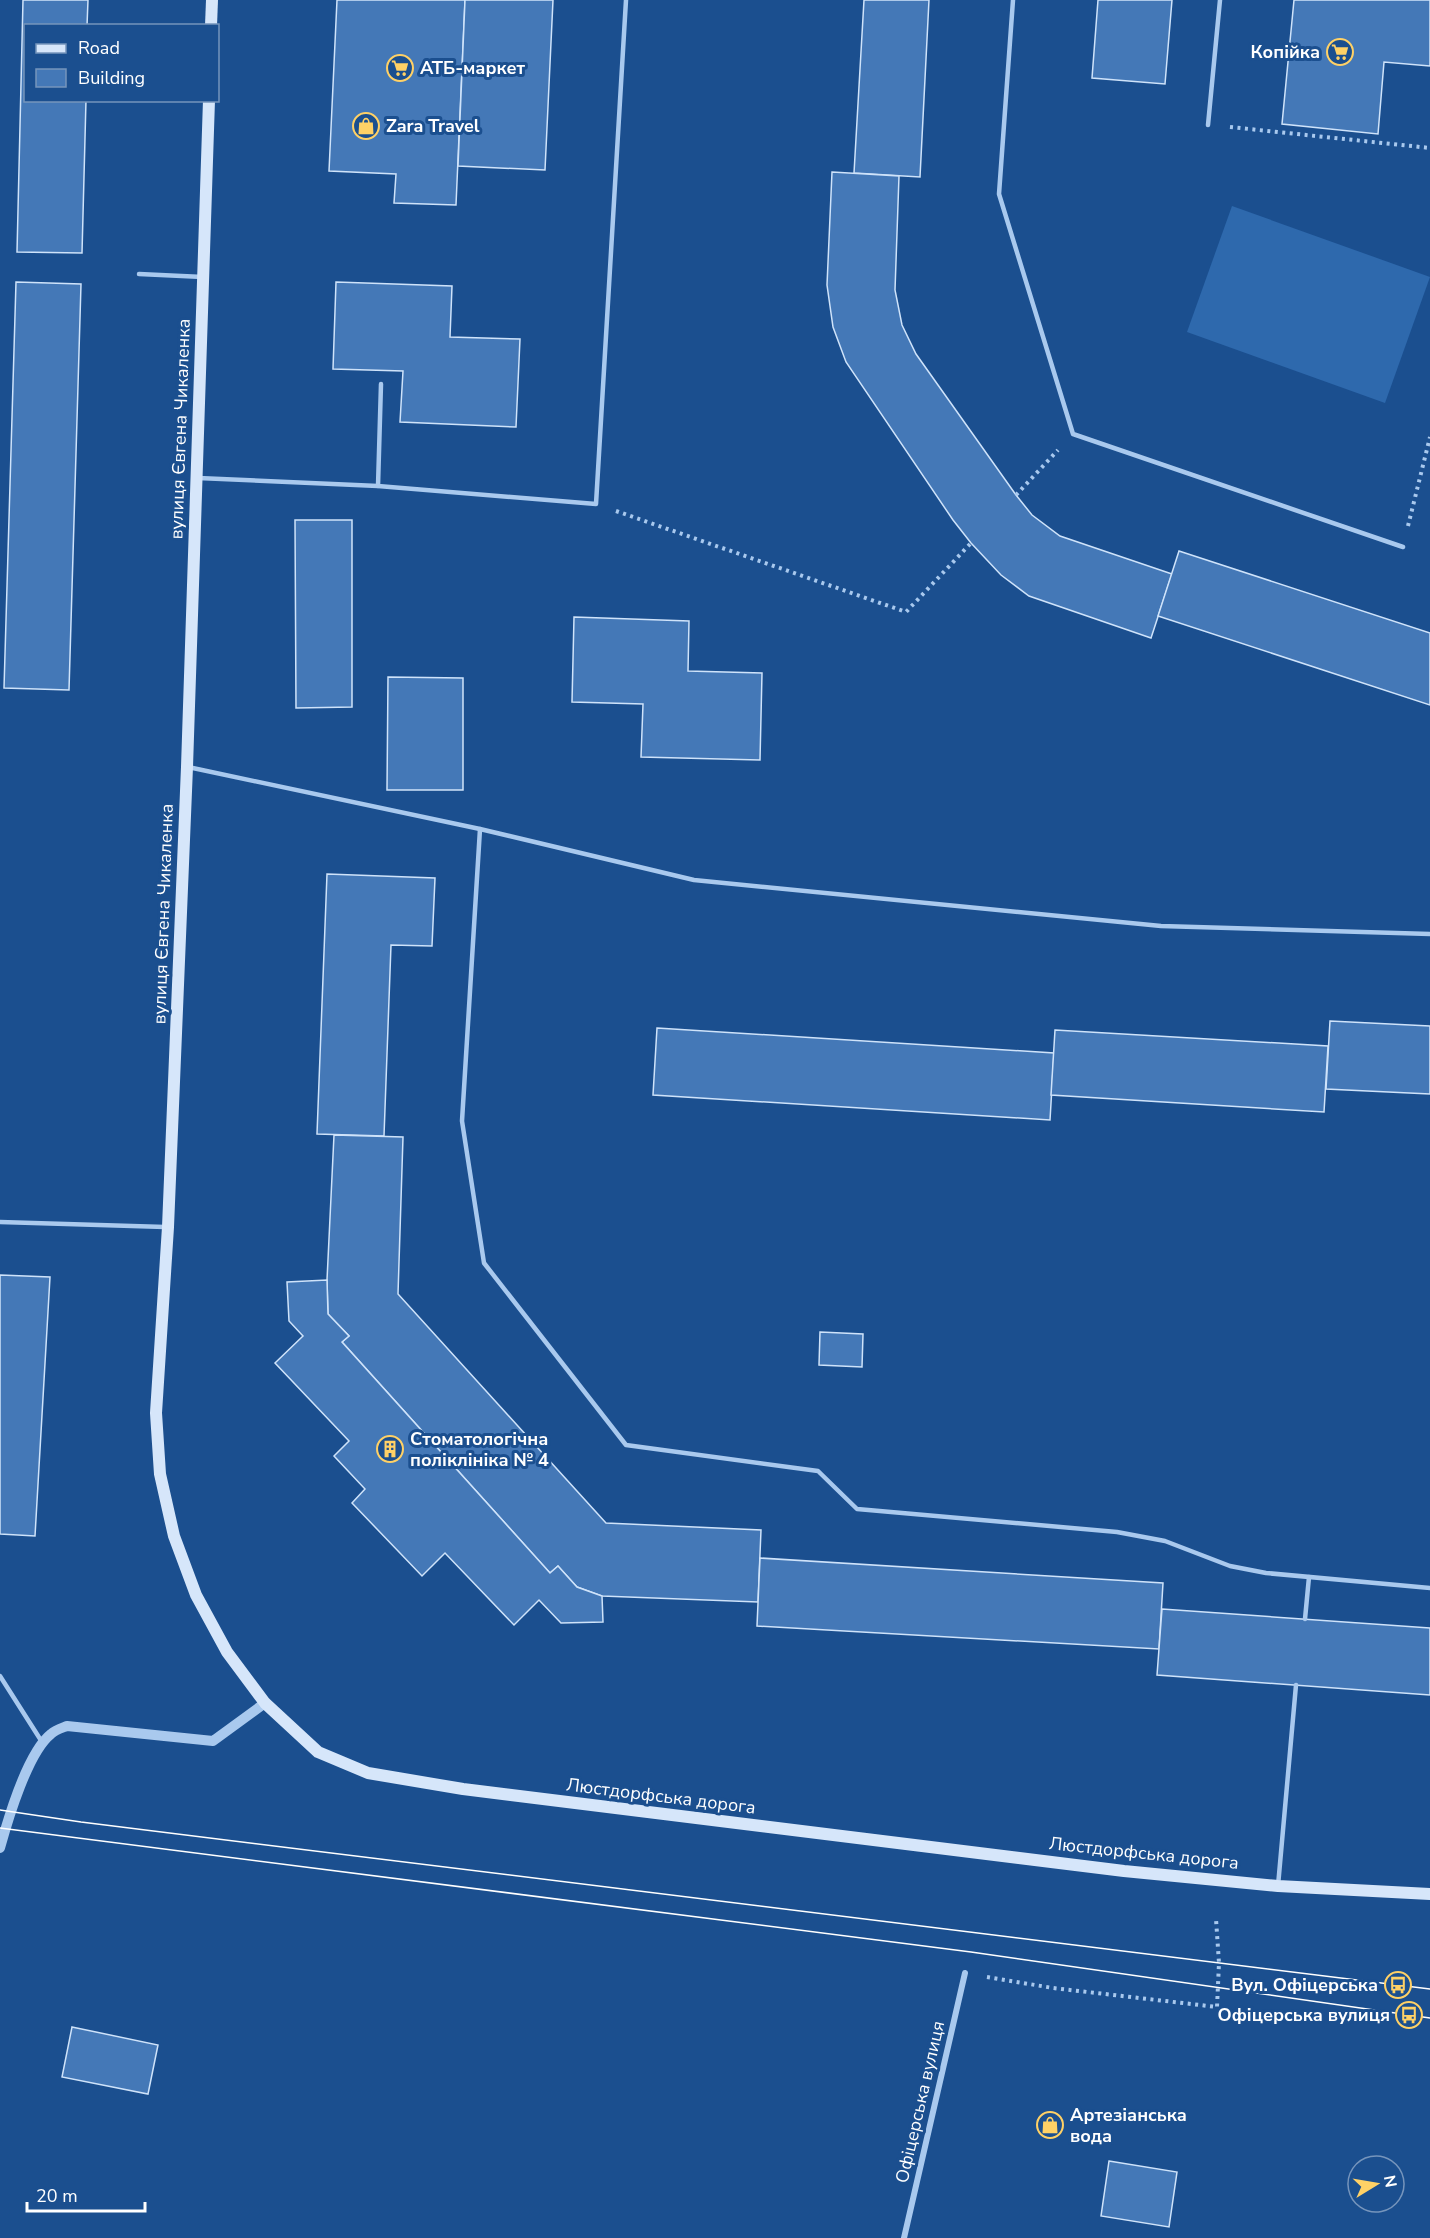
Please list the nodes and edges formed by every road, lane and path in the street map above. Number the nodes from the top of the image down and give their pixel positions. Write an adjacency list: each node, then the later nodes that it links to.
1 (212, 0): 5 (main road)
2 (626, 0): 17 (lane)
3 (1013, 0): 12 (lane)
4 (1220, 0): 7 (lane)
5 (211, 24)
6 (208, 102): 10 (main road, вулиця Євгена Чикаленка)
7 (1208, 125): 8 (path)
8 (1430, 148)
9 (139, 274): 10 (lane)
10 (203, 277): 14 (main road, вулиця Євгена Чикаленка)
11 (381, 384): 15 (lane)
12 (1073, 434): 16 (path); 19 (lane)
13 (1430, 437): 19 (path)
14 (196, 478): 15 (lane); 20 (main road, вулиця Євгена Чикаленка)
15 (378, 486): 17 (lane)
16 (1016, 495)
17 (596, 504): 18 (path)
18 (971, 543)
19 (1403, 547)
20 (187, 767): 21 (lane); 24 (main road, вулиця Євгена Чикаленка)
21 (480, 829): 22 (lane); 25 (lane)
22 (1430, 934)
23 (0, 1222): 24 (lane)
24 (168, 1227): 30 (main road, вулиця Євгена Чикаленка)
25 (1309, 1577): 26 (lane); 27 (lane)
26 (1430, 1588)
27 (1305, 1619)
28 (0, 1676): 31 (lane)
29 (1296, 1685): 33 (lane)
30 (264, 1703): 31 (street); 33 (main road, Люстдорфська дорога)
31 (42, 1742): 32 (street)
32 (0, 1848)
33 (1278, 1886): 34 (main road, Люстдорфська дорога)
34 (1430, 1894)
35 (1216, 1919): 36 (path)
36 (965, 1973): 37 (street, Офіцерська вулиця)
37 (904, 2238)

